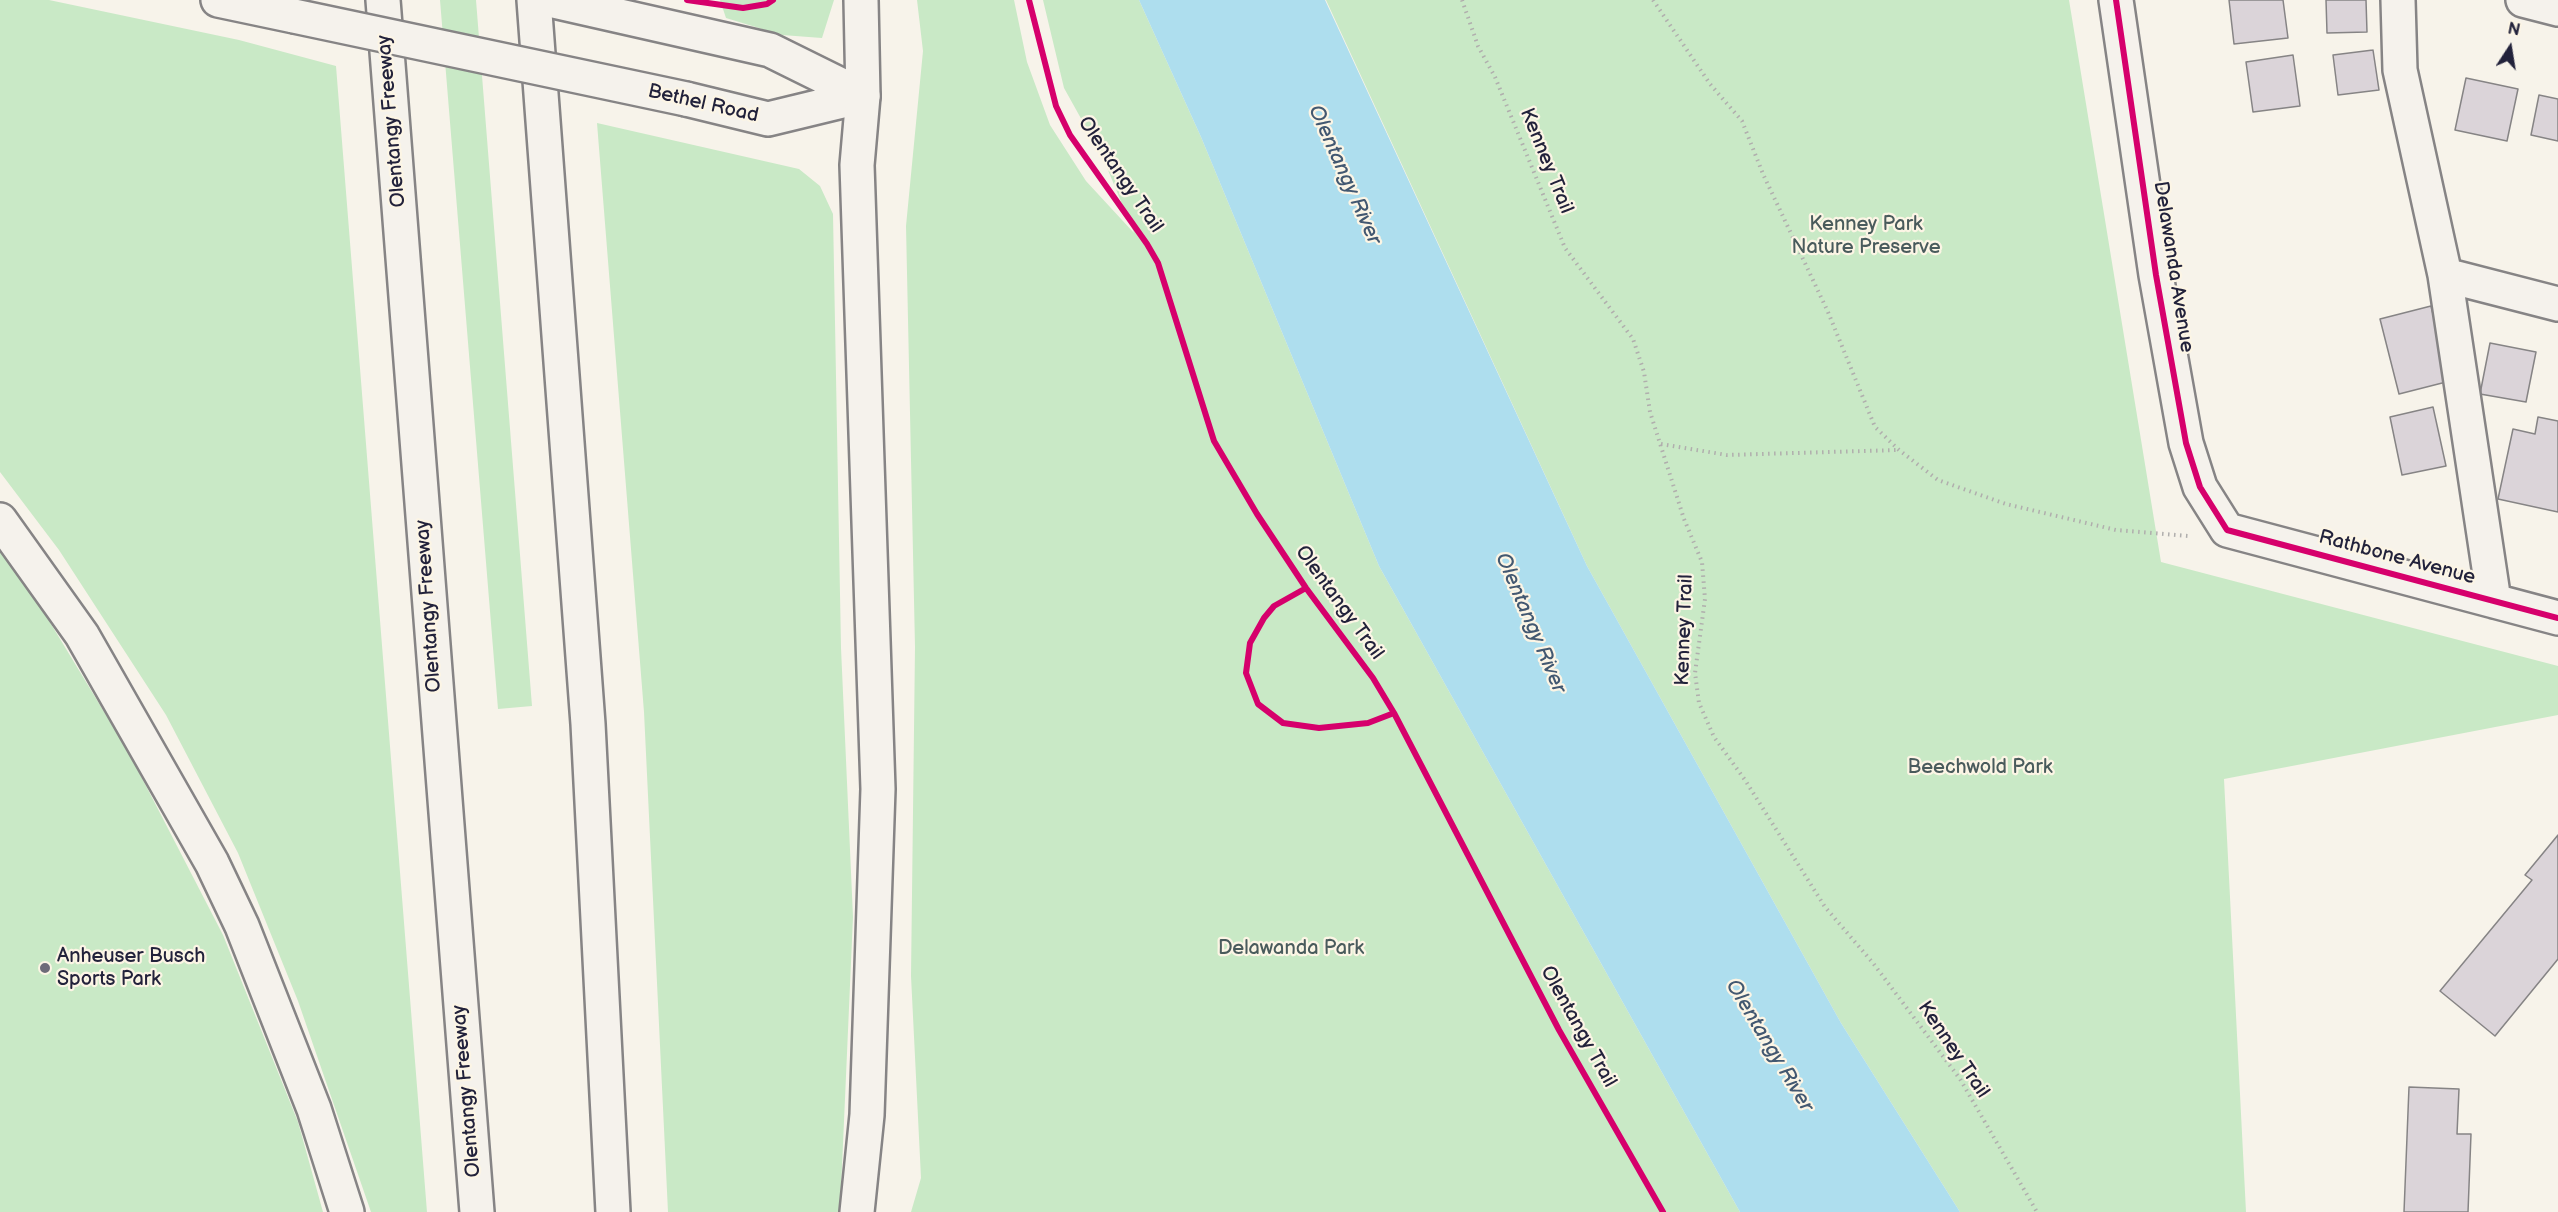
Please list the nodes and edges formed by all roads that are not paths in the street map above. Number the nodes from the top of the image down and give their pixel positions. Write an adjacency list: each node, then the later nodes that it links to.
1 (218, 0): 10 (main road, Bethel Road, bridge)
2 (383, 0): 18 (main road, Olentangy Freeway)
3 (534, 0): 19 (main road)
4 (549, 0): 10 (main road)
5 (861, 0): 10 (main road)
6 (2116, 0): 14 (main road, Delawanda Avenue)
7 (2398, 0): 11 (main road)
8 (2523, 0): 9 (main road)
9 (2558, 9)
10 (863, 96): 20 (main road)
11 (2445, 275): 12 (main road); 15 (main road)
12 (2558, 304)
13 (0, 520): 17 (main road)
14 (2227, 530): 15 (main road, Rathbone Avenue)
15 (2494, 601): 16 (main road, Rathbone Avenue)
16 (2558, 618)
17 (346, 1212)
18 (477, 1212)
19 (613, 1212)
20 (857, 1212)

